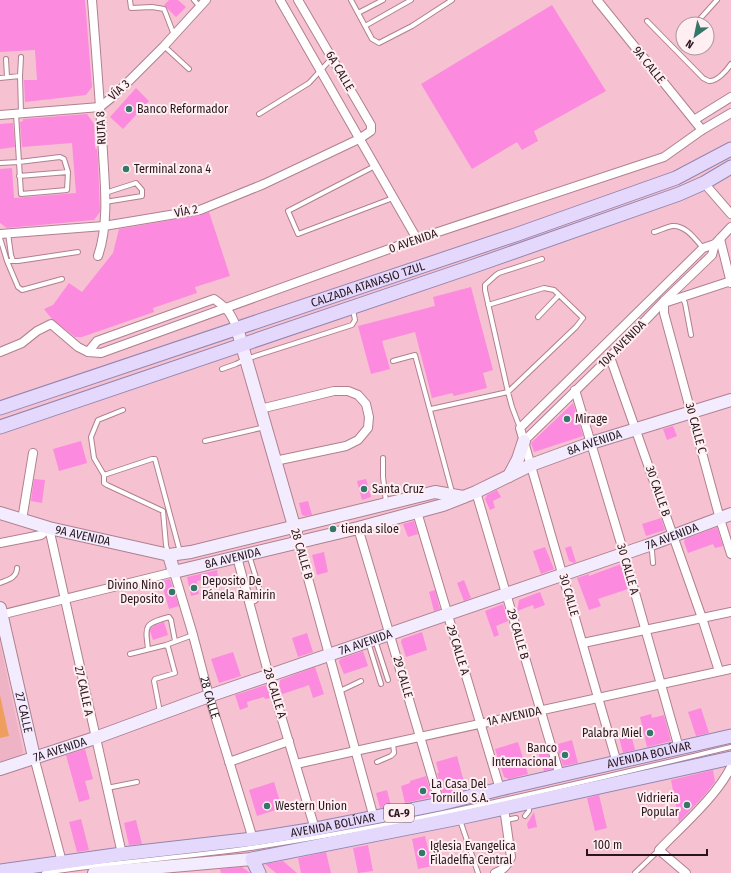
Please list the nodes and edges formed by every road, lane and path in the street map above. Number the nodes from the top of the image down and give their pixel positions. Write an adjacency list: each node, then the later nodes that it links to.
1 (92, 0): 30 (street, RUTA 8)
2 (130, 0): 18 (lane)
3 (194, 0): 13 (lane)
4 (206, 0): 13 (street, VÍA 3)
5 (280, 0): 25 (street, 6A CALLE)
6 (298, 0): 21 (street, 6A CALLE)
7 (351, 0): 14 (lane)
8 (383, 0): 14 (lane)
9 (411, 0): 17 (lane)
10 (452, 0): 17 (lane)
11 (597, 0): 35 (street, 9A CALLE)
12 (717, 0): 15 (lane)
13 (200, 7): 18 (street, VÍA 3)
14 (358, 13): 17 (lane)
15 (703, 16)
16 (647, 21): 23 (lane)
17 (366, 26)
18 (174, 35): 19 (street, VÍA 3)
19 (164, 46): 24 (lane); 30 (street, VÍA 3)
20 (21, 58): 26 (lane)
21 (332, 58): 25 (lane); 37 (street, 6A CALLE)
22 (6, 59): 27 (lane)
23 (731, 64)
24 (189, 69)
25 (320, 70): 33 (lane); 37 (street, 6A CALLE)
26 (20, 76): 27 (lane); 32 (lane)
27 (7, 77): 28 (lane)
28 (0, 78)
29 (731, 97): 35 (street)
30 (100, 107): 32 (street, VÍA 3); 46 (street, RUTA 8)
31 (731, 113): 36 (street, 0 AVENIDA)
32 (18, 114): 34 (street, VÍA 3); 39 (lane)
33 (260, 114)
34 (0, 115)
35 (694, 120): 36 (street, 9A CALLE)
36 (702, 130): 54 (street, 0 AVENIDA)
37 (359, 139): 41 (street, 6A CALLE); 49 (street, VÍA 2)
38 (731, 149): 71 (main road, CALZADA ATANASIO TZUL)
39 (19, 162): 40 (lane); 43 (lane); 44 (lane)
40 (0, 163)
41 (375, 166): 47 (street, 6A CALLE); 47 (lane)
42 (731, 168): 45 (main road, CALZADA ATANASIO TZUL)
43 (68, 172): 44 (lane); 44 (lane)
44 (19, 176)
45 (704, 183): 48 (street); 68 (main road, CALZADA ATANASIO TZUL)
46 (104, 198): 46 (lane); 49 (street, RUTA 8)
47 (393, 198): 54 (street, 6A CALLE)
48 (731, 214)
49 (104, 226): 52 (street, VÍA 2); 58 (street, RUTA 8)
50 (731, 227): 55 (street, 10A AVENIDA)
51 (654, 232): 56 (lane)
52 (4, 233): 61 (lane)
53 (0, 238): 60 (lane)
54 (417, 239): 69 (street, 0 AVENIDA)
55 (717, 241): 56 (street, 10A AVENIDA); 63 (street); 66 (street, 10A AVENIDA)
56 (703, 248): 90 (street, 10A AVENIDA)
57 (78, 252): 61 (lane)
58 (98, 256)
59 (542, 259): 67 (lane)
60 (7, 261): 61 (lane); 62 (lane)
61 (13, 261)
62 (62, 279)
63 (731, 281): 65 (street)
64 (558, 295): 67 (lane); 70 (lane); 81 (lane)
65 (682, 297): 66 (street); 72 (lane)
66 (664, 301): 76 (street, 10A AVENIDA); 87 (street, 30 CALLE C)
67 (488, 306): 81 (lane)
68 (353, 307): 73 (main road, CALZADA ATANASIO TZUL); 77 (lane)
69 (227, 309): 71 (street, 28 CALLE B); 75 (street, 0 AVENIDA); 75 (street, 28 CALLE B)
70 (538, 317)
71 (237, 328): 73 (main road, 28 CALLE B); 83 (main road, CALZADA ATANASIO TZUL)
72 (691, 335)
73 (242, 346): 77 (main road, 28 CALLE B); 88 (main road, CALZADA ATANASIO TZUL)
74 (0, 352): 75 (street)
75 (88, 352)
76 (610, 357): 80 (street, 10A AVENIDA); 91 (street, 30 CALLE B)
77 (246, 359): 79 (lane); 84 (main road, 28 CALLE B)
78 (393, 361): 86 (lane)
79 (222, 369)
80 (575, 390): 93 (street, 10A AVENIDA); 94 (street, 30 CALLE A)
81 (508, 392): 86 (lane); 90 (lane)
82 (731, 400): 87 (main road, 8A AVENIDA)
83 (0, 408)
84 (260, 409): 89 (main road, 28 CALLE B); 97 (street)
85 (123, 410): 99 (lane)
86 (431, 410): 102 (lane)
87 (692, 412): 91 (main road, 8A AVENIDA); 106 (street, 30 CALLE C)
88 (0, 427)
89 (265, 427): 92 (lane); 97 (main road, 28 CALLE B)
90 (520, 428): 93 (street, 30 CALLE)
91 (636, 428): 94 (main road, 8A AVENIDA); 111 (street, 30 CALLE B)
92 (205, 441)
93 (524, 441): 98 (street, 30 CALLE); 100 (main road)
94 (591, 443): 98 (main road, 8A AVENIDA); 118 (street, 30 CALLE A)
95 (33, 453): 107 (street)
96 (383, 458): 103 (lane)
97 (275, 461): 108 (main road, 28 CALLE B)
98 (531, 465): 100 (main road, 8A AVENIDA); 124 (street, 30 CALLE)
99 (104, 475): 112 (lane); 113 (lane)
100 (509, 476): 101 (main road, 8A AVENIDA)
101 (476, 492): 102 (main road, 8A AVENIDA); 126 (street, 29 CALLE B)
102 (457, 497): 103 (main road, 8A AVENIDA); 104 (main road, 8A AVENIDA)
103 (386, 504): 108 (main road, 8A AVENIDA)
104 (417, 512): 110 (main road, 8A AVENIDA); 131 (street, 29 CALLE A)
105 (0, 513): 107 (main road)
106 (725, 516): 111 (main road, 7A AVENIDA); 119 (street, 30 CALLE C)
107 (22, 520): 109 (main road)
108 (294, 526): 114 (main road, 28 CALLE B); 117 (main road, 8A AVENIDA)
109 (48, 528): 115 (street, 9A AVENIDA); 117 (main road, 9A AVENIDA); 127 (street, 27 CALLE A)
110 (358, 528): 114 (main road, 8A AVENIDA); 134 (street, 29 CALLE)
111 (674, 536): 116 (main road, 7A AVENIDA); 132 (street, 30 CALLE B)
112 (176, 538): 113 (lane); 117 (lane)
113 (166, 541): 117 (lane)
114 (298, 542): 120 (main road, 8A AVENIDA); 142 (street, 28 CALLE B)
115 (0, 543)
116 (649, 545): 118 (main road, 7A AVENIDA); 121 (lane)
117 (175, 554): 123 (main road, 28 CALLE)
118 (624, 554): 124 (main road, 7A AVENIDA); 133 (street, 30 CALLE A)
119 (731, 554)
120 (243, 555): 123 (main road, 8A AVENIDA); 128 (street, 28 CALLE A); 128 (lane)
121 (653, 563)
122 (17, 568): 125 (lane)
123 (174, 572): 127 (street, 8A AVENIDA); 135 (street, 28 CALLE)
124 (563, 574): 126 (main road, 7A AVENIDA); 138 (street, 30 CALLE)
125 (0, 583)
126 (506, 594): 131 (main road, 7A AVENIDA); 153 (street, 29 CALLE B)
127 (64, 598): 129 (street, 8A AVENIDA); 158 (street, 27 CALLE A)
128 (250, 604): 145 (street, 28 CALLE A)
129 (0, 612): 164 (main road, 27 CALLE)
130 (731, 612): 132 (street)
131 (448, 614): 134 (main road, 7A AVENIDA); 155 (street, 29 CALLE A)
132 (702, 618): 133 (street); 144 (street, 30 CALLE B)
133 (646, 630): 138 (street); 149 (street, 30 CALLE A)
134 (390, 634): 137 (main road, 7A AVENIDA); 156 (street, 29 CALLE)
135 (193, 635): 136 (lane); 151 (street, 28 CALLE)
136 (176, 641): 139 (lane); 140 (lane)
137 (371, 641): 142 (main road, 7A AVENIDA); 146 (lane); 148 (lane)
138 (583, 643): 152 (street, 30 CALLE)
139 (166, 645): 140 (lane); 154 (lane)
140 (148, 649): 141 (lane)
141 (130, 654)
142 (330, 655): 145 (main road, 7A AVENIDA); 150 (street, 28 CALLE B)
143 (731, 669): 144 (street, 1A AVENIDA)
144 (719, 671): 149 (street, 1A AVENIDA)
145 (269, 676): 151 (main road, 7A AVENIDA); 159 (street, 28 CALLE A)
146 (388, 680)
147 (361, 681): 150 (lane)
148 (381, 684)
149 (661, 684): 152 (street, 1A AVENIDA); 162 (street, 30 CALLE A)
150 (340, 691): 163 (street, 28 CALLE B)
151 (209, 696): 154 (main road, 7A AVENIDA); 166 (street, 28 CALLE)
152 (599, 698): 153 (street, 1A AVENIDA); 168 (street, 30 CALLE)
153 (540, 710): 155 (street, 1A AVENIDA); 172 (street, 29 CALLE B)
154 (160, 714): 158 (main road, 7A AVENIDA)
155 (480, 723): 156 (street, 1A AVENIDA); 175 (street, 29 CALLE A)
156 (420, 736): 160 (street, 1A AVENIDA); 177 (street, 29 CALLE)
157 (731, 736): 162 (main road, AVENIDA BOLÍVAR / CA-9)
158 (95, 738): 164 (main road, 7A AVENIDA); 174 (street, 27 CALLE A)
159 (289, 741): 166 (street); 169 (street, 28 CALLE A)
160 (393, 742): 163 (street, 1A AVENIDA); 167 (lane)
161 (731, 747): 189 (lane)
162 (679, 748): 168 (main road, AVENIDA BOLÍVAR / CA-9)
163 (357, 750): 169 (street, 1A AVENIDA); 180 (street, 28 CALLE B)
164 (34, 758): 171 (main road, 7A AVENIDA); 188 (street, 27 CALLE)
165 (731, 758): 176 (main road, AVENIDA BOLÍVAR / CA-9)
166 (229, 762): 184 (street, 28 CALLE)
167 (377, 762)
168 (617, 763): 172 (main road, AVENIDA BOLÍVAR / CA-9)
169 (296, 764): 183 (street, 28 CALLE A)
170 (731, 767): 185 (street)
171 (0, 769)
172 (560, 776): 175 (main road, AVENIDA BOLÍVAR / CA-9)
173 (137, 782): 174 (lane)
174 (106, 788): 186 (street, 27 CALLE A)
175 (500, 789): 177 (main road, AVENIDA BOLÍVAR / CA-9)
176 (529, 803): 178 (main road, AVENIDA BOLÍVAR / CA-9); 179 (lane)
177 (440, 804): 180 (main road, AVENIDA BOLÍVAR / CA-9)
178 (505, 814): 181 (main road, AVENIDA BOLÍVAR / CA-9); 182 (lane); 196 (street)
179 (525, 816)
180 (374, 818): 183 (main road, AVENIDA BOLÍVAR / CA-9)
181 (459, 818): 187 (main road, AVENIDA BOLÍVAR / CA-9); 195 (lane)
182 (516, 818)
183 (315, 829): 184 (main road, AVENIDA BOLÍVAR / CA-9)
184 (253, 839): 186 (main road, AVENIDA BOLÍVAR / CA-9)
185 (659, 850): 197 (lane); 198 (street)
186 (122, 854): 188 (main road, AVENIDA BOLÍVAR / CA-9)
187 (252, 859): 193 (main road, AVENIDA BOLÍVAR / CA-9); 194 (main road)
188 (62, 862): 189 (lane); 190 (main road, AVENIDA BOLÍVAR / CA-9)
189 (75, 868): 191 (lane)
190 (0, 871)
191 (44, 873)
192 (94, 873): 193 (main road, AVENIDA BOLÍVAR / CA-9)
193 (98, 873)
194 (259, 873)
195 (478, 873)
196 (495, 873)
197 (635, 873)
198 (686, 873)

